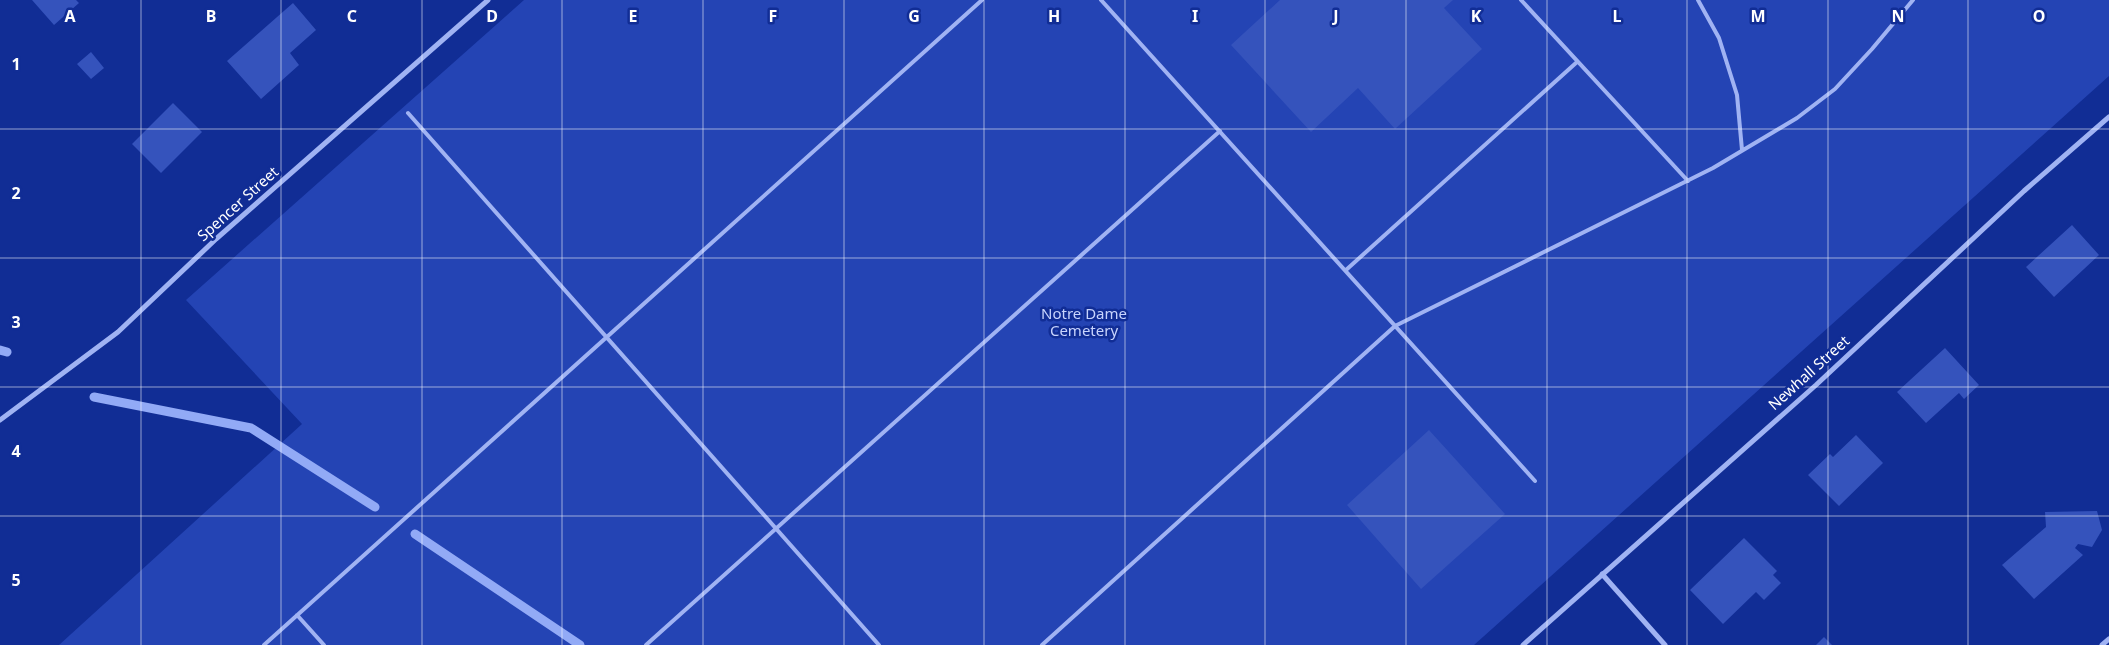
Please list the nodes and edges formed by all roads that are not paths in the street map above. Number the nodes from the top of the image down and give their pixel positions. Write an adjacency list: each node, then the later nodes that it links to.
1 (488, 0): 16 (street, Spencer Street)
2 (982, 0): 15 (lane)
3 (1102, 0): 10 (lane)
4 (1521, 0): 7 (lane)
5 (1698, 0): 11 (lane)
6 (1913, 0): 11 (lane)
7 (1577, 62): 12 (lane); 13 (lane)
8 (408, 113): 15 (lane)
9 (2109, 117): 19 (street, Newhall Street)
10 (1220, 131): 13 (lane); 18 (lane)
11 (1742, 150): 12 (lane)
12 (1688, 181): 14 (lane)
13 (1346, 270): 14 (lane)
14 (1396, 326): 17 (lane); 26 (lane)
15 (607, 338): 18 (lane); 20 (lane)
16 (0, 420)
17 (1535, 481)
18 (777, 529): 24 (lane); 25 (lane)
19 (1602, 574): 27 (street, Newhall Street); 28 (street)
20 (297, 616): 22 (lane); 23 (lane)
21 (2109, 639): 29 (street)
22 (264, 645)
23 (324, 645)
24 (646, 645)
25 (879, 645)
26 (1042, 645)
27 (1523, 645)
28 (1665, 645)
29 (2102, 645)

